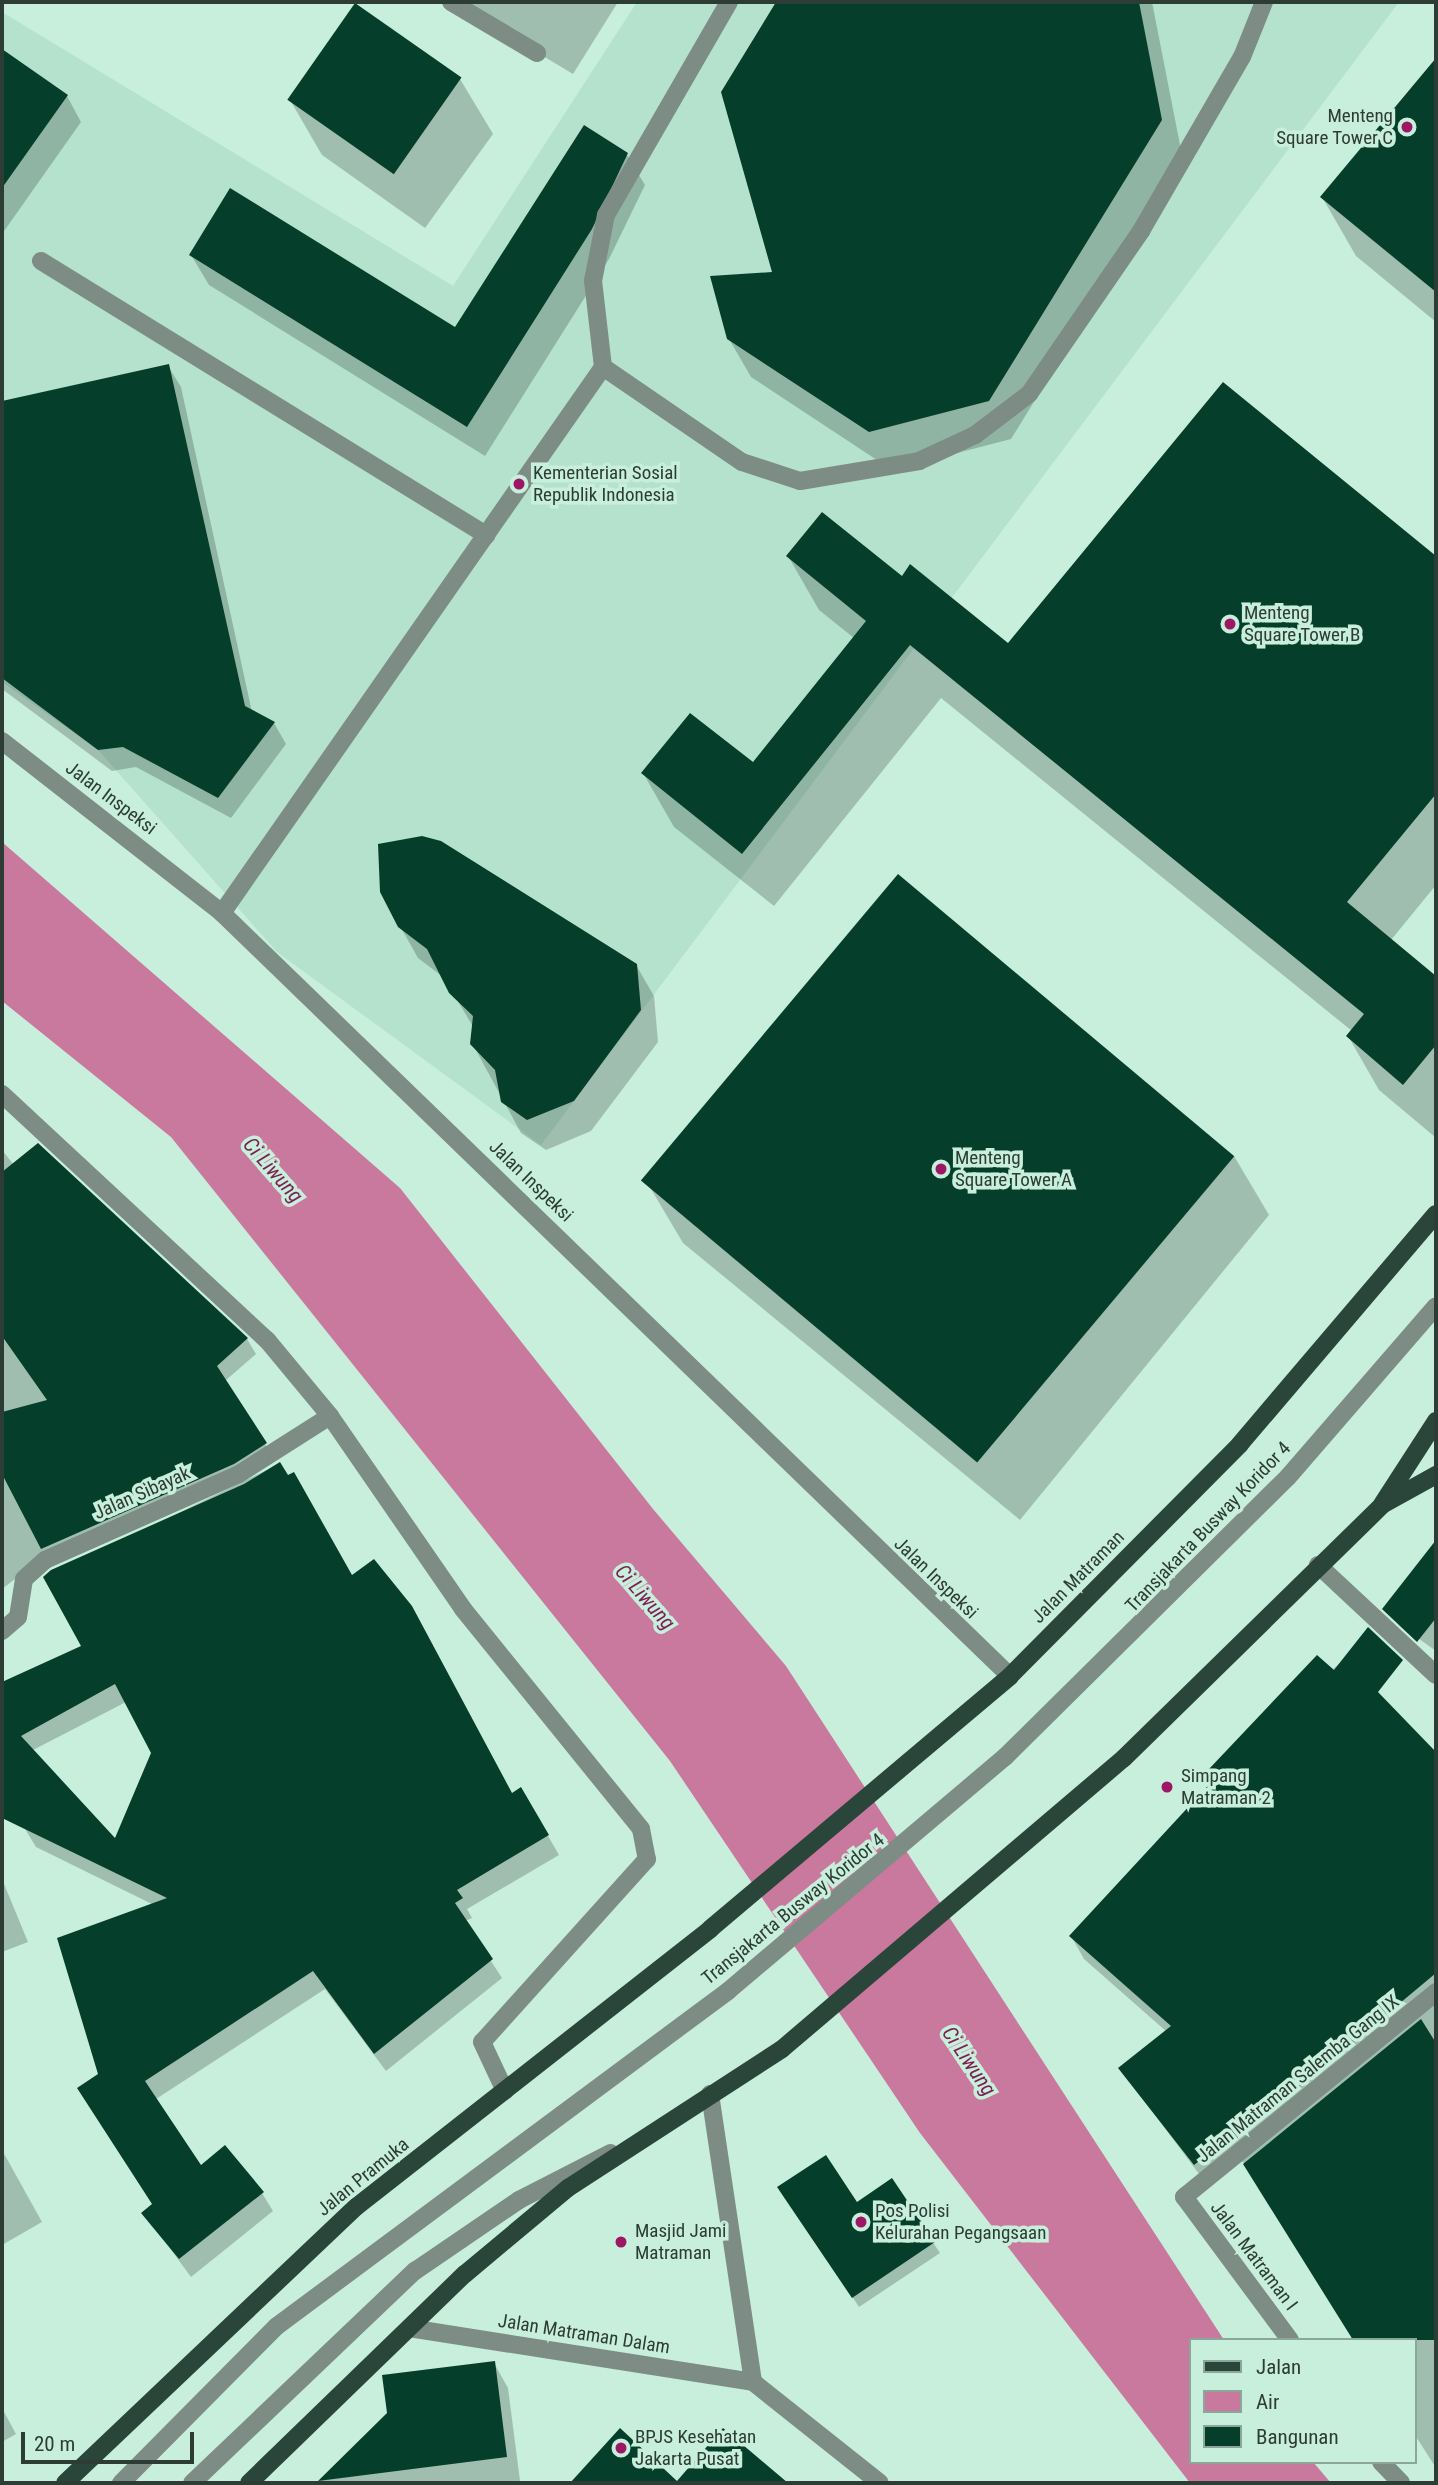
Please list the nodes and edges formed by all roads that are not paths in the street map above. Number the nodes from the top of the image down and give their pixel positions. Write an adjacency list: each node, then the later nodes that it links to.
1 (451, 2): 4 (street)
2 (729, 2): 6 (street)
3 (1264, 2): 6 (street)
4 (537, 53)
5 (41, 261): 7 (street)
6 (603, 367): 7 (street)
7 (486, 535): 9 (street)
8 (2, 741): 9 (street, Jalan Inspeksi)
9 (222, 913): 20 (street, Jalan Inspeksi)
10 (2, 1094): 13 (street)
11 (1436, 1214): 20 (main road, Jalan Matraman)
12 (1436, 1306): 33 (street, Transjakarta Busway Koridor 4)
13 (330, 1416): 18 (street, Jalan Sibayak); 23 (street)
14 (1436, 1421): 16 (main road)
15 (1436, 1475): 16 (main road)
16 (1382, 1505): 17 (main road)
17 (1318, 1565): 19 (street); 24 (main road)
18 (2, 1631)
19 (1436, 1675)
20 (1010, 1676): 21 (main road, Jalan Matraman)
21 (710, 1929): 23 (main road, Jalan Pramuka)
22 (1436, 1992): 26 (street, Jalan Matraman Salemba Gang IX)
23 (505, 2091): 32 (main road, Jalan Pramuka)
24 (710, 2094): 25 (main road); 29 (street)
25 (633, 2143): 27 (main road); 34 (street)
26 (1184, 2197): 28 (street, Jalan Matraman I)
27 (409, 2328): 29 (street, Jalan Matraman Dalam); 35 (main road)
28 (1289, 2338)
29 (753, 2382): 31 (street, Jalan Matraman Dalam)
30 (1383, 2464): 36 (street)
31 (876, 2482)
32 (65, 2483)
33 (121, 2483)
34 (192, 2483)
35 (249, 2483)
36 (1401, 2483)

